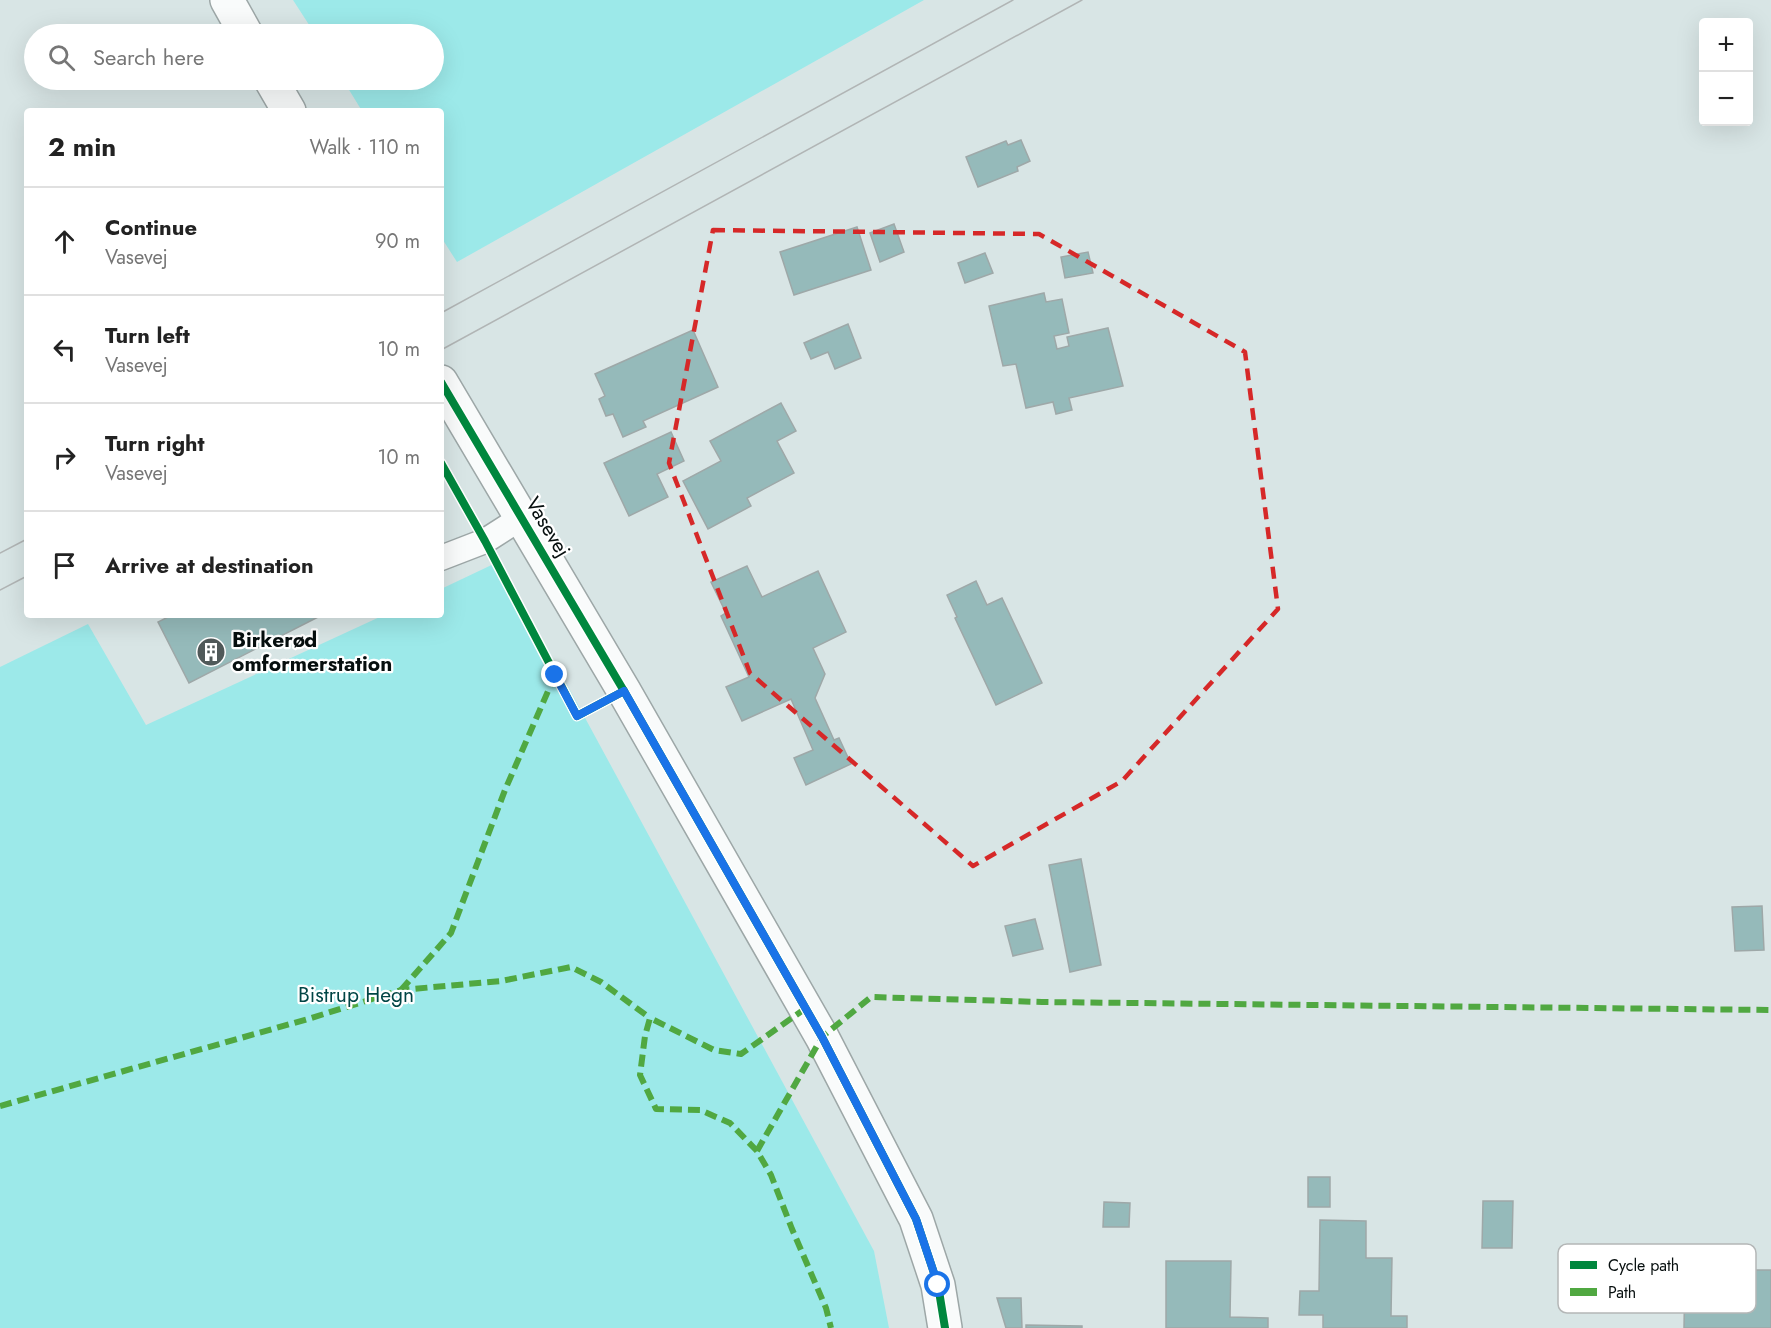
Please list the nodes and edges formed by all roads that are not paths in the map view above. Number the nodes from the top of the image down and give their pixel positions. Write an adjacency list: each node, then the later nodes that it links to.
1 (227, 0): 2 (street)
2 (240, 24)
3 (277, 90): 4 (street)
4 (287, 108)
5 (444, 387): 6 (street, Vasevej)
6 (521, 518): 7 (lane); 8 (street, Vasevej)
7 (444, 557)
8 (945, 1328)

